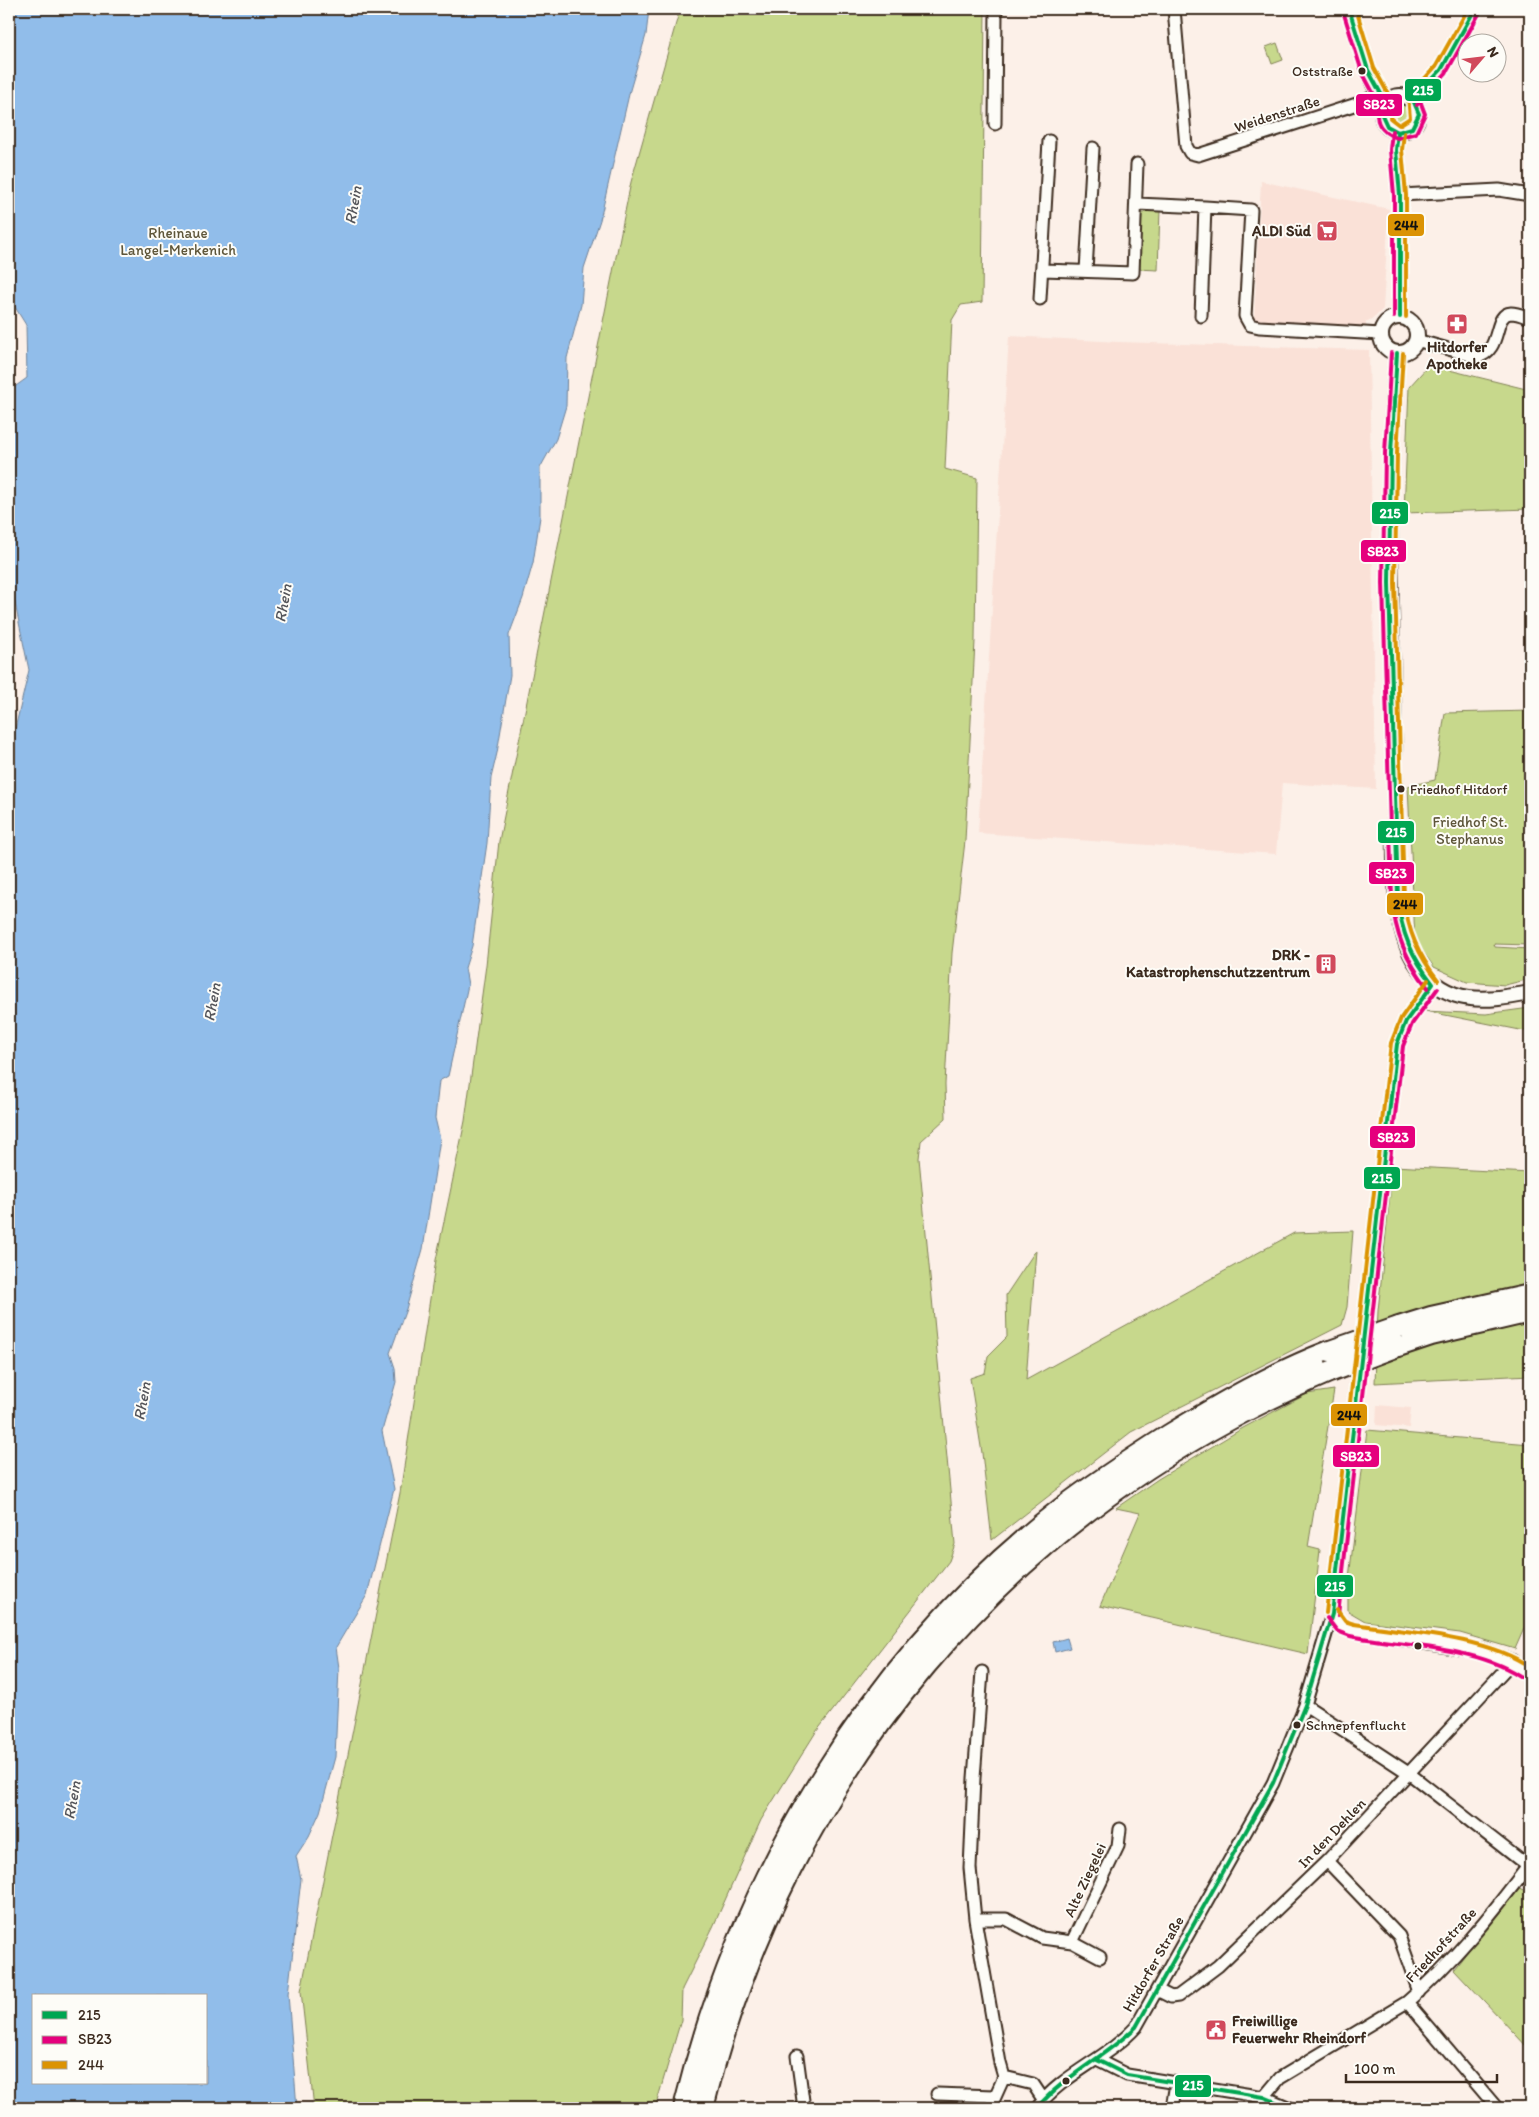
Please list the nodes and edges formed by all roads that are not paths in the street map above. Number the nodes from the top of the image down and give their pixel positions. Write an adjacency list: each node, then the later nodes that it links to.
1 (996, 9): 7 (street)
2 (1174, 9): 5 (street, Weidenstraße)
3 (1349, 9): 5 (street)
4 (1475, 9): 6 (street)
5 (1382, 98): 6 (street); 8 (street)
6 (1413, 100): 8 (street)
7 (995, 124)
8 (1398, 132): 12 (street)
9 (1049, 140): 16 (street)
10 (1092, 148): 17 (street)
11 (1137, 164): 14 (street)
12 (1400, 195): 13 (street); 20 (street)
13 (1530, 195)
14 (1137, 204): 15 (street); 17 (street)
15 (1205, 207): 19 (street); 22 (street)
16 (1043, 270): 17 (street); 18 (street)
17 (1086, 272)
18 (1040, 299)
19 (1201, 316)
20 (1400, 317): 22 (street); 23 (street)
21 (1530, 318): 23 (street)
22 (1381, 334): 24 (street)
23 (1416, 340): 24 (street)
24 (1397, 353): 25 (street)
25 (1433, 984): 26 (street); 30 (street, Hitdorfer Straße)
26 (1530, 994)
27 (1530, 1295): 29 (highway)
28 (1530, 1312): 29 (highway)
29 (1399, 1336): 53 (highway, bridge); 54 (highway, bridge)
30 (1332, 1614): 31 (street); 34 (street, Hitdorfer Straße)
31 (1512, 1662): 33 (street); 35 (street, In den Dehlen)
32 (982, 1672): 39 (street)
33 (1530, 1675)
34 (1304, 1705): 35 (street); 42 (street, Hitdorfer Straße)
35 (1410, 1774): 37 (street, In den Dehlen); 38 (street)
36 (1120, 1828): 40 (street, Alte Ziegelei)
37 (1327, 1862): 42 (street, In den Dehlen); 43 (street)
38 (1529, 1867): 43 (street, Friedhofstraße)
39 (976, 1919): 40 (street, Alte Ziegelei); 47 (street)
40 (1072, 1942): 41 (street, Alte Ziegelei)
41 (1100, 1957)
42 (1157, 1990): 46 (street, Hitdorfer Straße)
43 (1418, 1992): 44 (street, Friedhofstraße)
44 (1407, 2002): 51 (street, Friedhofstraße); 59 (street)
45 (797, 2056): 55 (street)
46 (1097, 2060): 48 (street); 52 (street, Hitdorfer Straße)
47 (1004, 2077): 50 (street); 52 (street)
48 (1176, 2083): 51 (street); 57 (street)
49 (937, 2094): 50 (street)
50 (994, 2096): 56 (street)
51 (1264, 2097): 58 (street)
52 (1040, 2104)
53 (684, 2108)
54 (703, 2108)
55 (804, 2108)
56 (990, 2108)
57 (1172, 2108)
58 (1290, 2108)
59 (1497, 2108)

